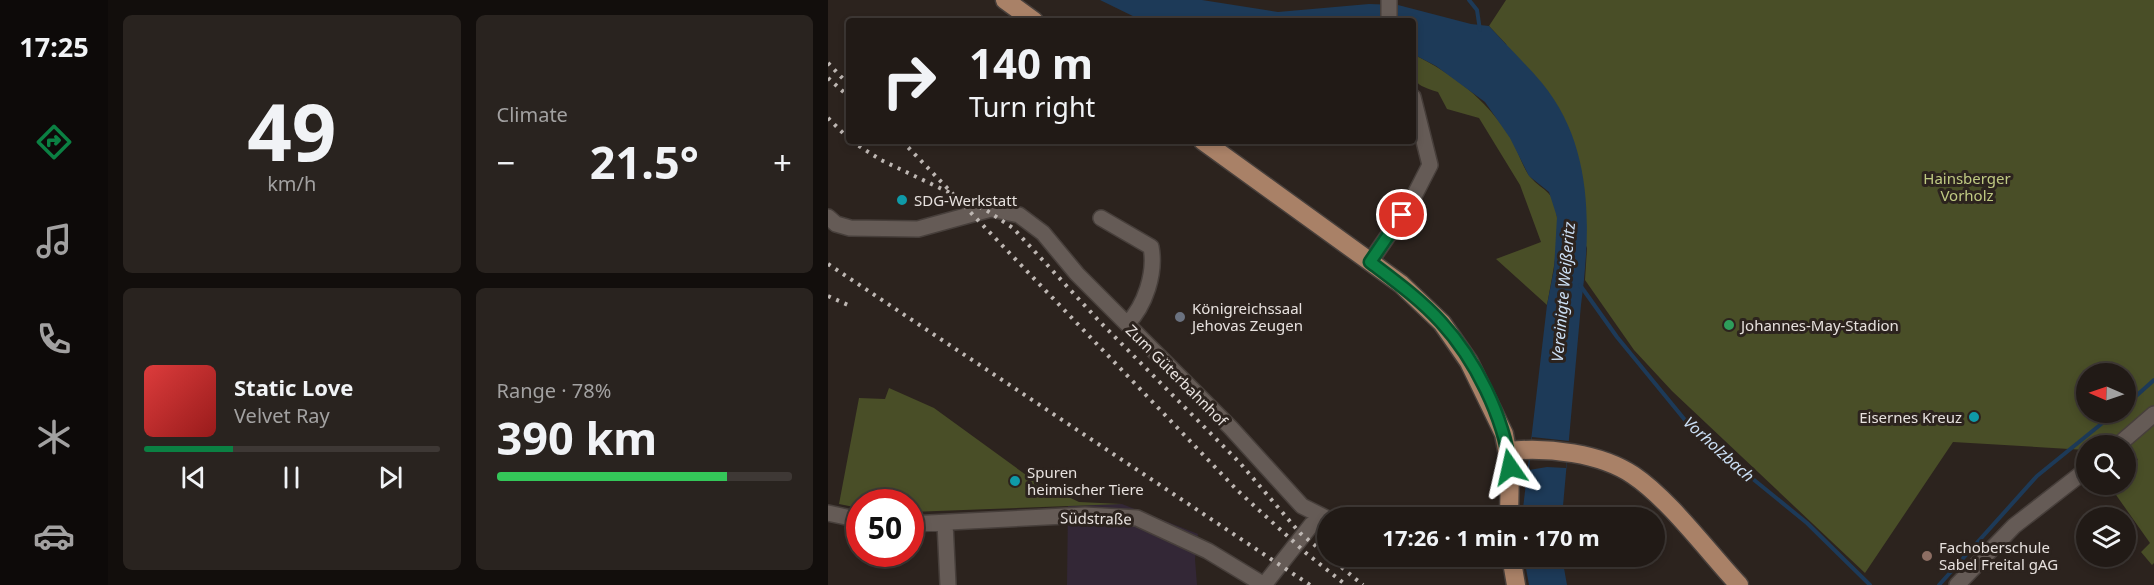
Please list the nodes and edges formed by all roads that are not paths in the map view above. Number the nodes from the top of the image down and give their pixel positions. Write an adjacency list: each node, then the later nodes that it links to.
1 (1005, 0): 3 (main road)
2 (1389, 0): 4 (street)
3 (1030, 18)
4 (1389, 18)
5 (1416, 108): 9 (street)
6 (1207, 144): 9 (main road)
7 (828, 217): 10 (street, Zum Güterbahnhof)
8 (1101, 218): 10 (street)
9 (1370, 262): 13 (main road)
10 (1126, 324): 17 (street, Zum Güterbahnhof)
11 (2154, 414): 12 (street)
12 (2130, 435)
13 (1508, 452): 15 (main road); 26 (main road)
14 (2076, 478): 27 (street)
15 (1509, 507)
16 (828, 513): 18 (street)
17 (1317, 514)
18 (846, 517)
19 (1317, 522): 24 (street)
20 (945, 523): 21 (street, Südstraße); 23 (street); 24 (street, Südstraße)
21 (924, 524)
22 (1513, 567): 25 (main road)
23 (948, 585)
24 (1264, 585)
25 (1516, 585)
26 (1739, 585)
27 (1957, 585)

